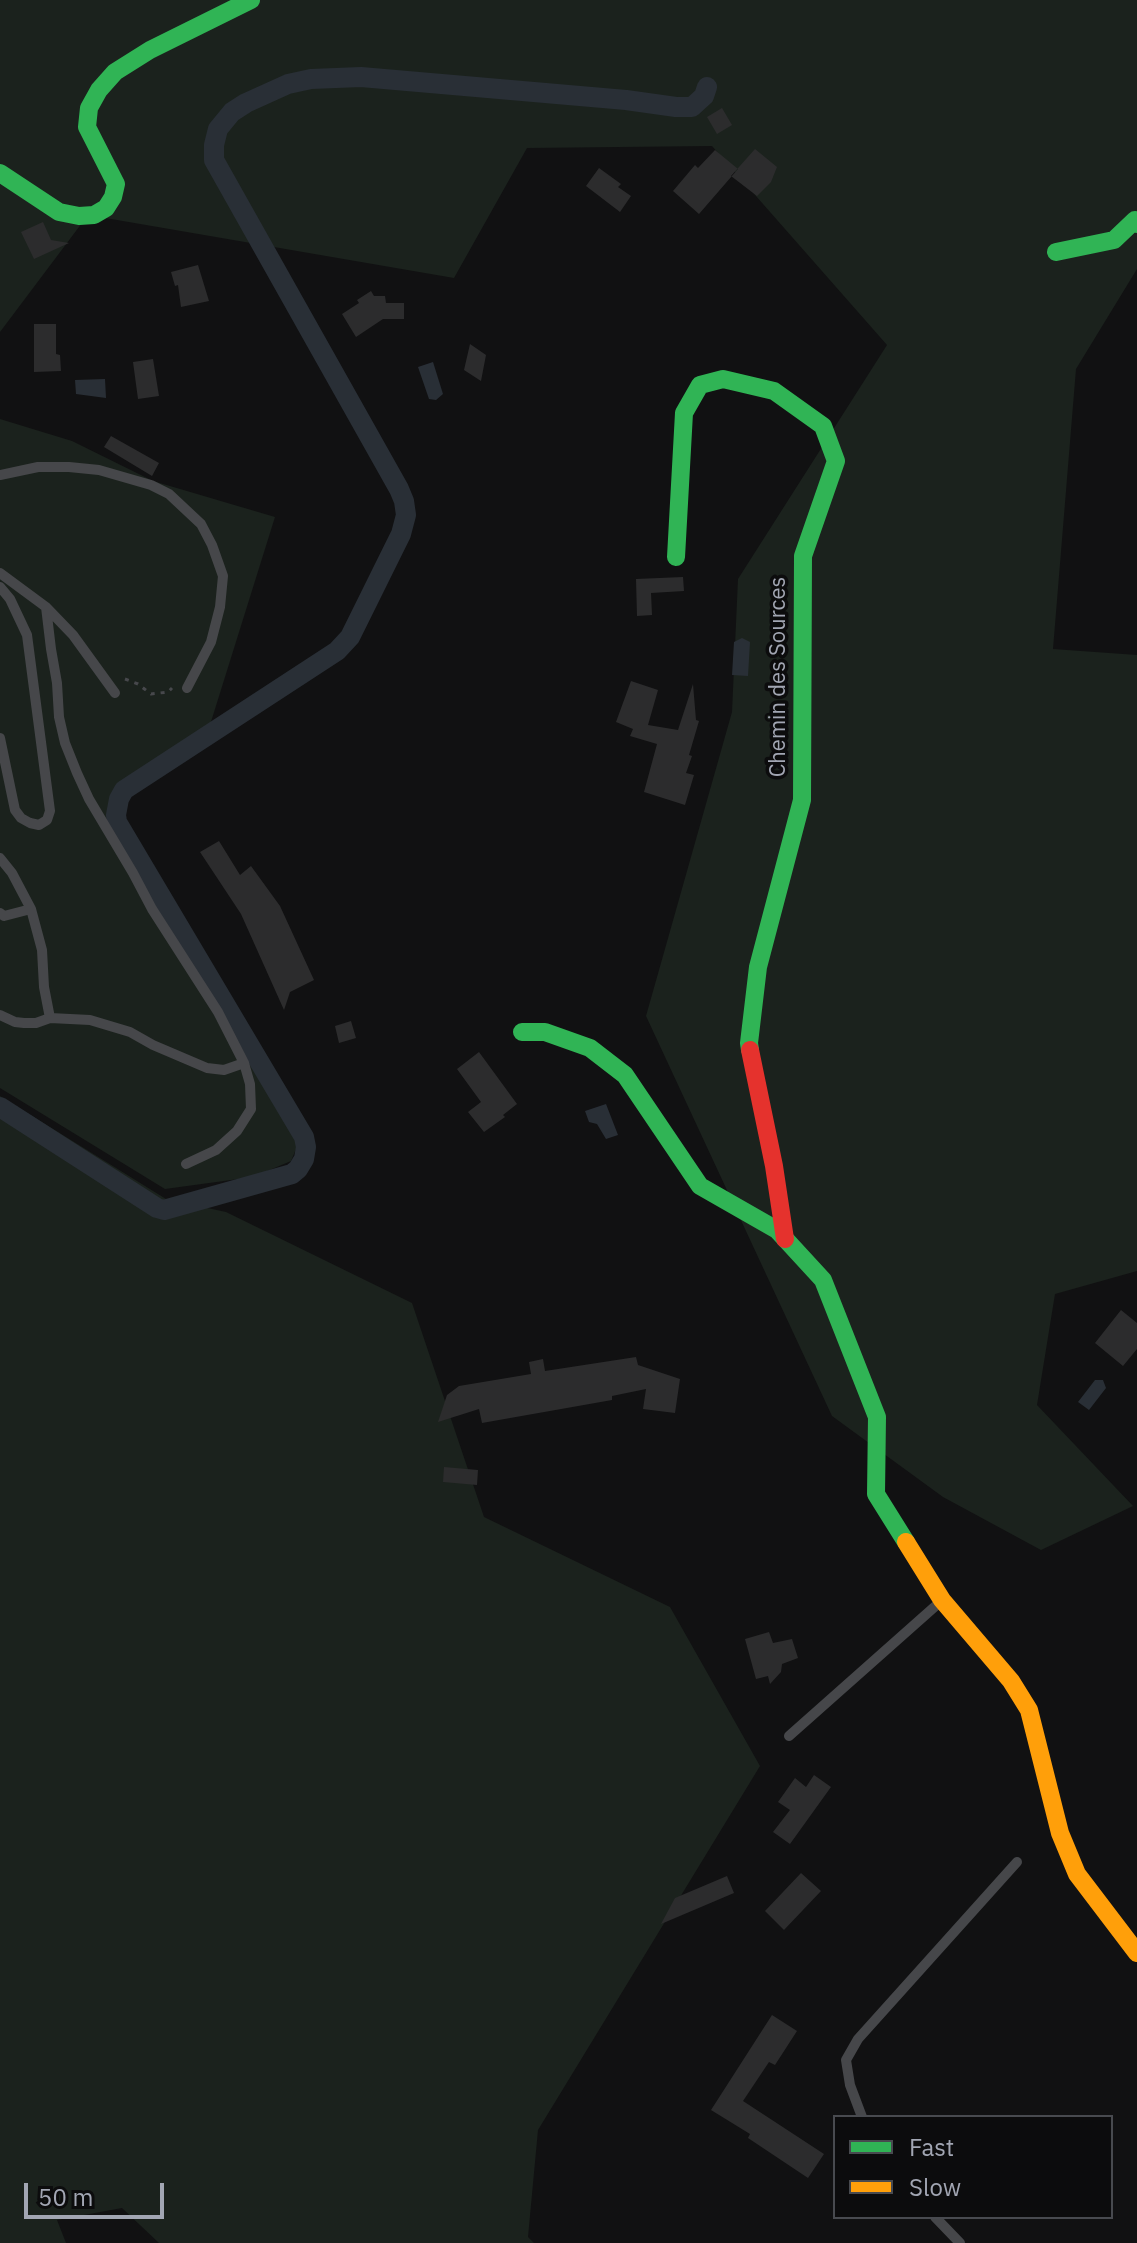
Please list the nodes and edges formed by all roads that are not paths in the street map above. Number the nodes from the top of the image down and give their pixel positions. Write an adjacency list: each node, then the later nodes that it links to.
1 (251, 0): 2 (street)
2 (0, 173)
3 (1137, 224): 4 (street)
4 (1056, 252)
5 (0, 475): 10 (lane)
6 (676, 557): 21 (street, Chemin des Sources)
7 (0, 573): 9 (lane)
8 (0, 587): 12 (lane)
9 (46, 607): 11 (lane); 19 (lane)
10 (187, 688)
11 (115, 693)
12 (0, 738)
13 (0, 858): 14 (lane)
14 (31, 909): 15 (lane); 17 (lane)
15 (0, 913)
16 (0, 1015): 17 (lane)
17 (50, 1018): 19 (lane)
18 (522, 1032): 21 (street)
19 (244, 1063): 20 (lane)
20 (186, 1164)
21 (785, 1239): 22 (street)
22 (942, 1600): 23 (lane); 25 (street)
23 (789, 1736)
24 (1017, 1862): 26 (lane)
25 (1137, 1953)
26 (861, 2115)
27 (937, 2219): 28 (lane)
28 (960, 2243)

